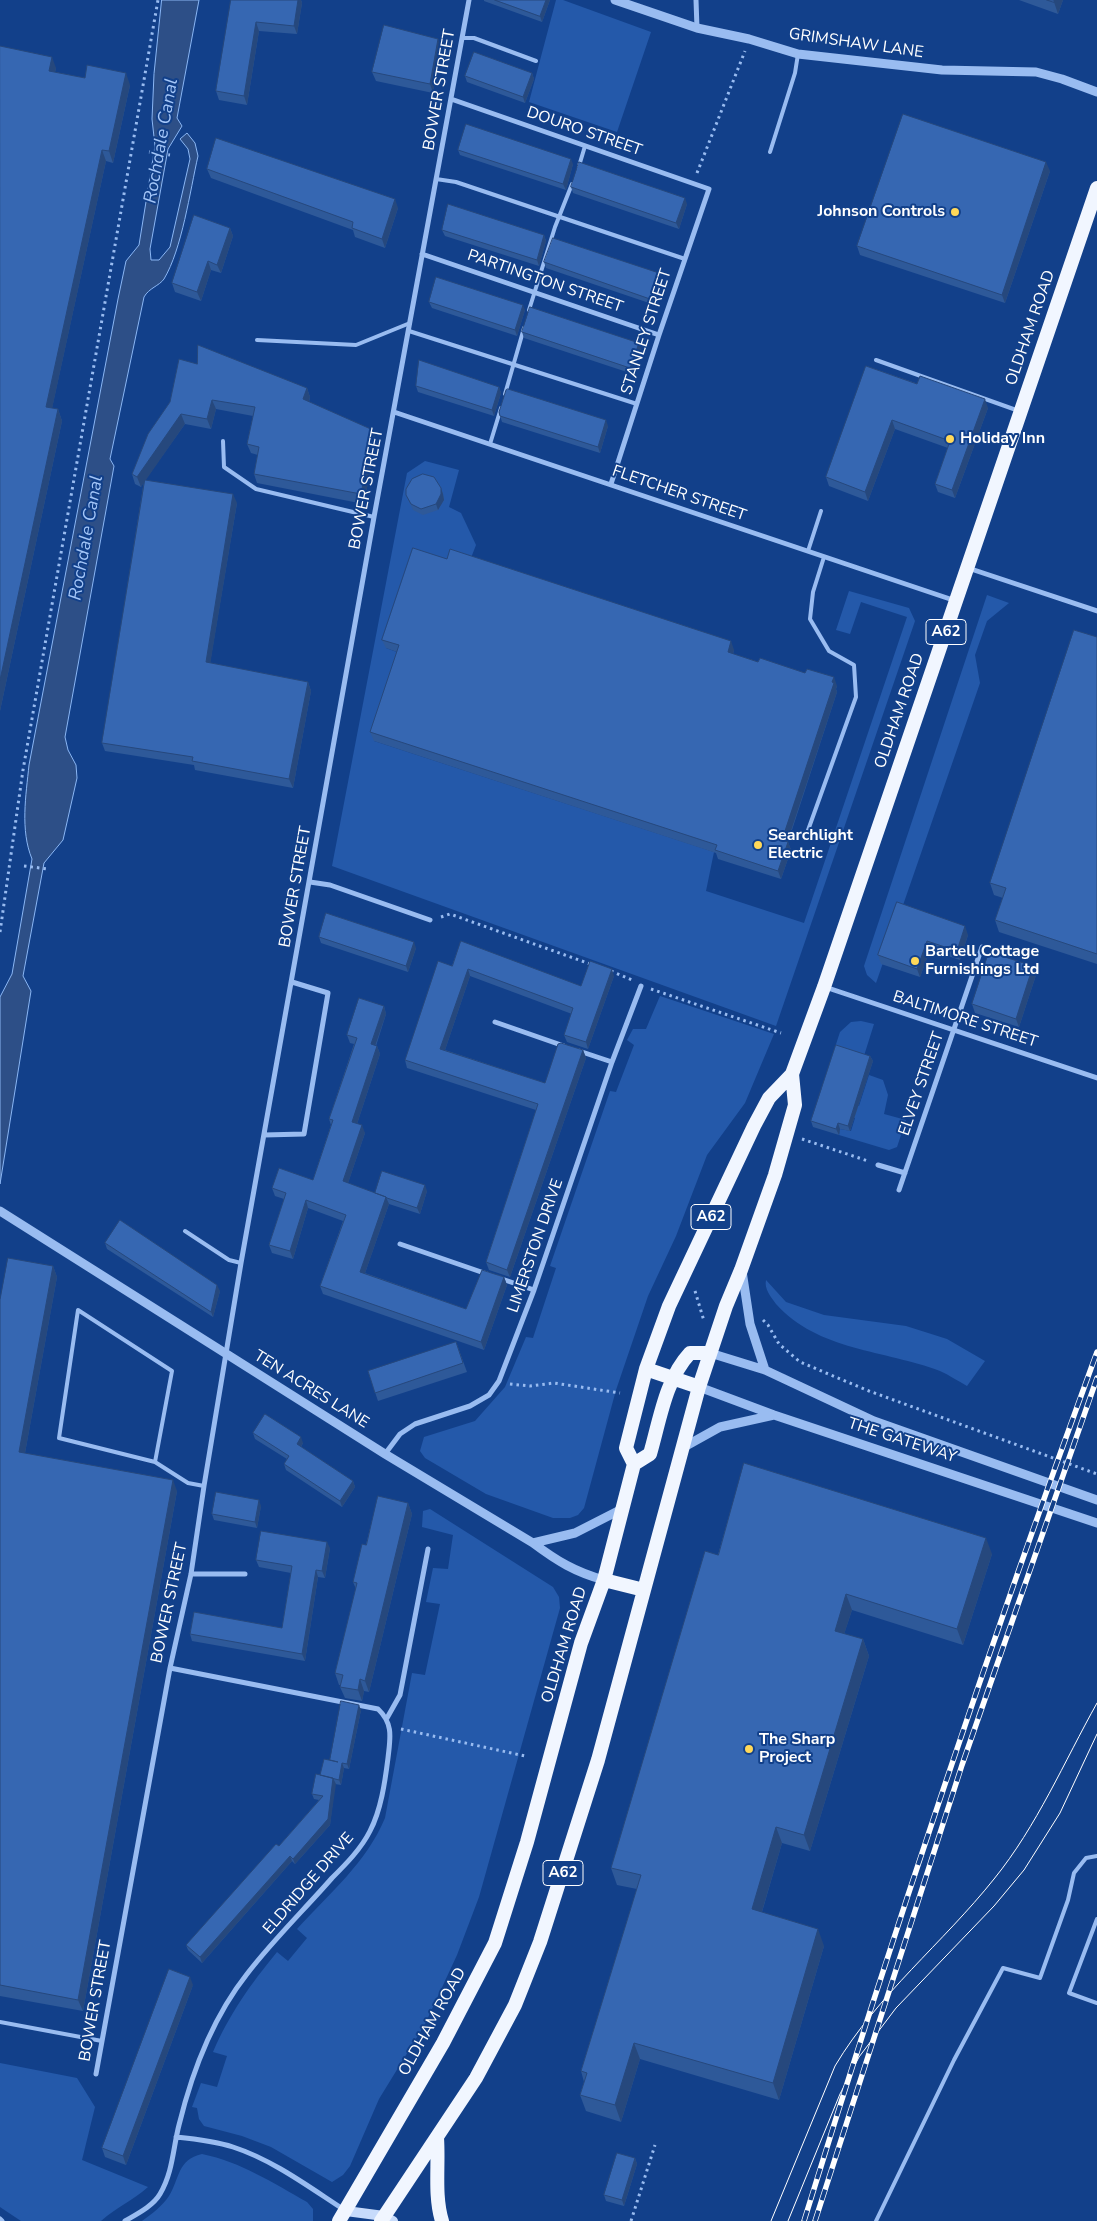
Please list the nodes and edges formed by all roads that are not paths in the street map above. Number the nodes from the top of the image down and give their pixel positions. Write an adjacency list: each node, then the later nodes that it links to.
1 (469, 0): 5 (street, BOWER STREET)
2 (615, 0): 4 (street, GRIMSHAW LANE)
3 (696, 0): 4 (street)
4 (697, 28): 6 (street, GRIMSHAW LANE)
5 (462, 38): 7 (lane); 9 (street, BOWER STREET)
6 (798, 54): 8 (street, GRIMSHAW LANE); 11 (lane)
7 (536, 61)
8 (1097, 92)
9 (451, 99): 10 (street, DOURO STREET); 13 (street, BOWER STREET)
10 (586, 146): 12 (lane); 16 (street, DOURO STREET)
11 (770, 152)
12 (576, 173)
13 (436, 179): 17 (lane); 18 (street, BOWER STREET)
14 (573, 182): 17 (lane)
15 (1097, 188): 29 (highway, OLDHAM ROAD / A62)
16 (709, 189): 19 (street, STANLEY STREET)
17 (560, 217): 19 (lane); 20 (lane)
18 (422, 254): 20 (street, PARTINGTON STREET); 21 (street, BOWER STREET)
19 (685, 259): 23 (street, STANLEY STREET)
20 (534, 292): 23 (street, PARTINGTON STREET); 26 (lane)
21 (411, 322): 22 (street, BOWER STREET); 24 (lane)
22 (409, 331): 26 (lane); 28 (street, BOWER STREET)
23 (659, 335): 27 (street, STANLEY STREET)
24 (257, 340)
25 (876, 360): 29 (lane)
26 (513, 364): 27 (lane); 31 (lane)
27 (637, 404): 32 (street, STANLEY STREET)
28 (394, 412): 31 (street, FLETCHER STREET); 34 (street, BOWER STREET)
29 (1021, 412): 37 (highway, OLDHAM ROAD / A62)
30 (223, 441): 34 (lane)
31 (490, 444): 32 (street, FLETCHER STREET)
32 (611, 484): 35 (street, FLETCHER STREET)
33 (821, 511): 35 (lane)
34 (374, 517): 41 (street, BOWER STREET)
35 (808, 551): 36 (street, FLETCHER STREET)
36 (824, 557): 38 (street, FLETCHER STREET); 40 (lane)
37 (968, 568): 38 (highway, OLDHAM ROAD / A62); 39 (street)
38 (956, 601): 46 (highway, OLDHAM ROAD / A62)
39 (1097, 611)
40 (807, 833)
41 (310, 882): 42 (street); 44 (street, BOWER STREET)
42 (430, 920)
43 (982, 947): 48 (street, ELVEY STREET)
44 (292, 982): 54 (street, BOWER STREET); 54 (street)
45 (640, 986): 51 (street, LIMERSTON DRIVE)
46 (824, 987): 48 (street, BALTIMORE STREET); 52 (highway, OLDHAM ROAD / A62)
47 (495, 1022): 49 (street)
48 (955, 1029): 53 (street, BALTIMORE STREET); 56 (street, ELVEY STREET)
49 (567, 1047)
50 (576, 1050): 51 (street)
51 (612, 1062): 63 (street, LIMERSTON DRIVE)
52 (792, 1074): 62 (highway, OLDHAM ROAD / A62); 66 (highway, OLDHAM ROAD / A62)
53 (1097, 1078)
54 (264, 1135): 61 (street, BOWER STREET)
55 (878, 1165): 56 (street)
56 (905, 1173): 57 (street, ELVEY STREET)
57 (899, 1190)
58 (4, 1213): 65 (street, TEN ACRES LANE)
59 (185, 1231): 61 (lane)
60 (400, 1244): 63 (street)
61 (241, 1263): 65 (street, BOWER STREET)
62 (741, 1270): 64 (highway, OLDHAM ROAD / A62); 67 (street)
63 (534, 1290): 72 (street, LIMERSTON DRIVE)
64 (710, 1353): 67 (street, THE GATEWAY); 68 (highway); 69 (highway, OLDHAM ROAD / A62)
65 (226, 1354): 72 (street, TEN ACRES LANE); 75 (street, BOWER STREET)
66 (646, 1369): 68 (highway); 74 (highway, OLDHAM ROAD / A62)
67 (766, 1370): 76 (street, THE GATEWAY)
68 (672, 1377): 69 (highway); 74 (highway)
69 (699, 1386): 70 (street, THE GATEWAY); 71 (highway, OLDHAM ROAD / A62)
70 (774, 1415): 71 (street); 78 (street, THE GATEWAY)
71 (684, 1447): 84 (highway, OLDHAM ROAD / A62)
72 (384, 1454): 79 (street, TEN ACRES LANE)
73 (155, 1462): 73 (lane); 75 (lane)
74 (634, 1464): 77 (highway, OLDHAM ROAD / A62)
75 (204, 1486): 81 (street, BOWER STREET)
76 (1097, 1500)
77 (622, 1509): 79 (street); 83 (highway, OLDHAM ROAD / A62)
78 (1097, 1523)
79 (533, 1543): 83 (street, TEN ACRES LANE)
80 (428, 1549): 86 (street)
81 (191, 1574): 82 (street); 85 (street, BOWER STREET)
82 (245, 1574)
83 (604, 1580): 84 (highway); 95 (highway, OLDHAM ROAD / A62)
84 (644, 1590): 94 (highway, OLDHAM ROAD / A62)
85 (170, 1668): 86 (street); 91 (street, BOWER STREET)
86 (387, 1718): 93 (street, ELDRIDGE DRIVE)
87 (1097, 1856): 99 (lane)
88 (1097, 1919): 89 (lane)
89 (1097, 2003)
90 (0, 2022): 91 (lane)
91 (102, 2041): 92 (street, BOWER STREET)
92 (96, 2074)
93 (176, 2137): 95 (street); 97 (street, ELDRIDGE DRIVE)
94 (437, 2138): 96 (highway, OLDHAM ROAD / A62); 98 (highway)
95 (346, 2218): 96 (main road)
96 (386, 2219)
97 (125, 2221)
98 (442, 2221)
99 (876, 2221)

